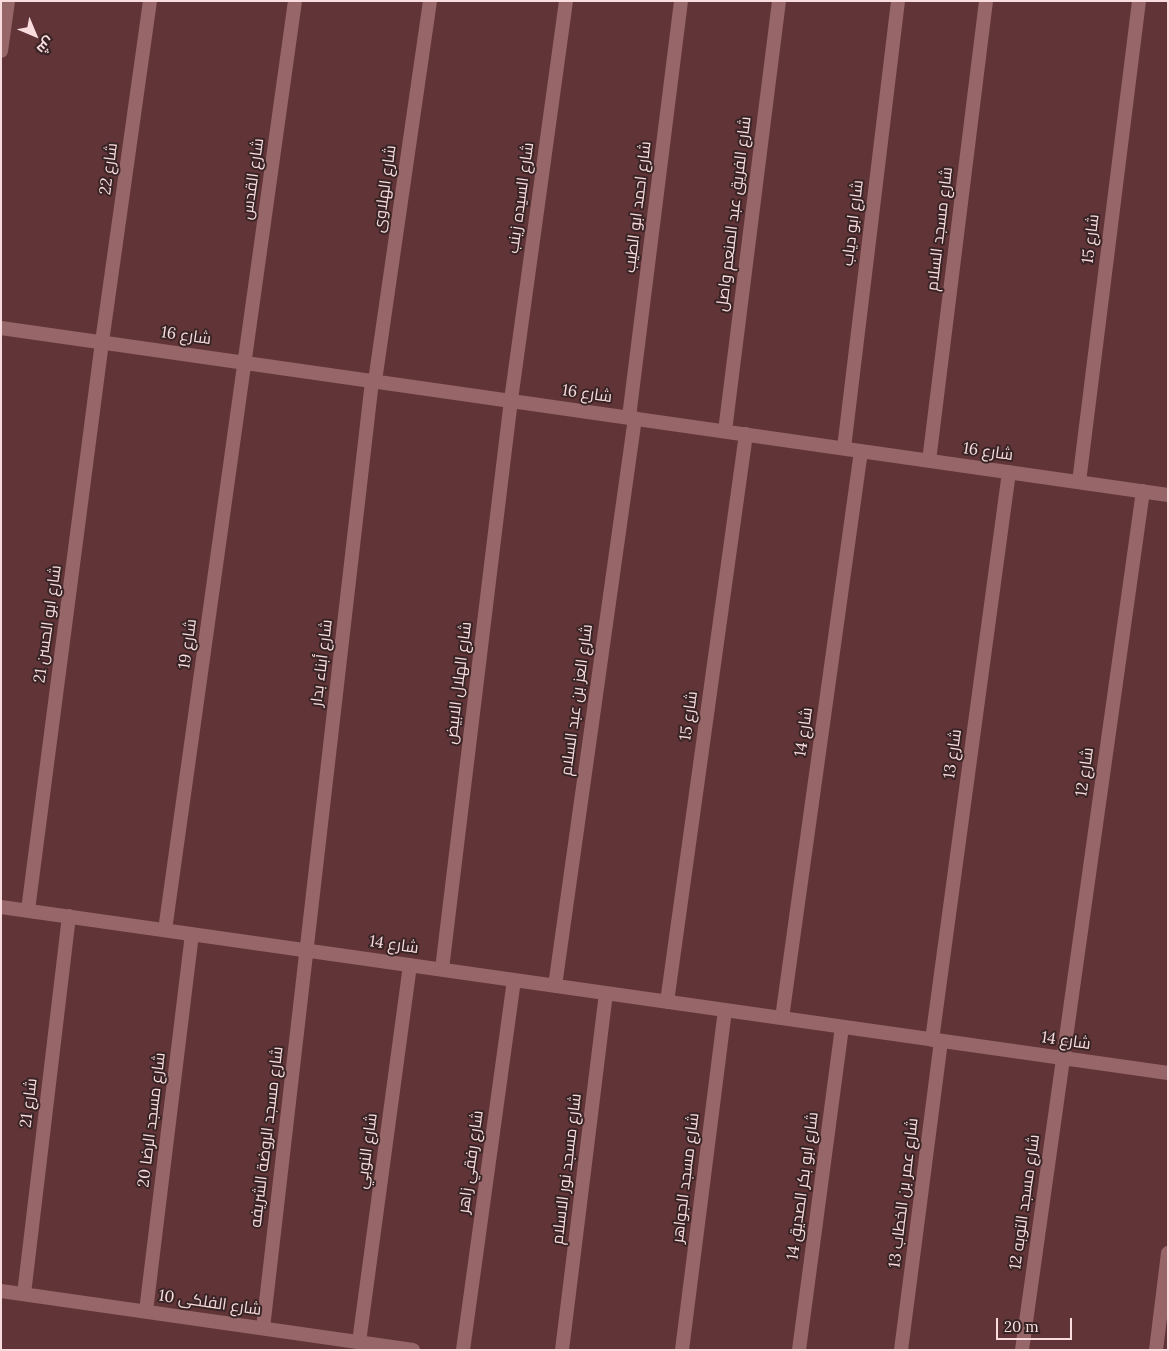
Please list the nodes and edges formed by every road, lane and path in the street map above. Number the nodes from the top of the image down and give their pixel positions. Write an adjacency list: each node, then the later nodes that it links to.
1 (8, 1): 11 (street)
2 (150, 1): 13 (street, شارع 22)
3 (295, 1): 14 (street, شارع القدس)
4 (430, 1): 15 (street, شارع الهلاوى)
5 (566, 1): 16 (street, شارع السيده زينب)
6 (681, 1): 17 (street, شارع احمد ابو الطيب)
7 (779, 1): 18 (street, شارع الفريق عبد المنعم واصل)
8 (898, 1): 20 (street, شارع ابو دياب)
9 (986, 1): 22 (street, شارع مسجد السلام)
10 (1139, 1): 24 (street, شارع 15)
11 (1, 51)
12 (1, 328): 13 (street, شارع 16)
13 (102, 342): 14 (street, شارع 16); 28 (street, شارع ابو الحسن 21)
14 (245, 362): 15 (street, شارع 16); 30 (street, شارع 19)
15 (374, 381): 16 (street, شارع 16); 32 (street, شارع أبناء بدار)
16 (511, 400): 17 (street, شارع 16); 34 (street, شارع الهلال الابيض)
17 (632, 418): 18 (street, شارع 16); 36 (street, شارع العز بن عبد السلام)
18 (724, 432): 19 (street, شارع 16)
19 (746, 434): 20 (street, شارع 16); 38 (street, شارع 15)
20 (844, 448): 21 (street, شارع 16)
21 (861, 451): 22 (street, شارع 16); 40 (street, شارع 14)
22 (929, 461): 23 (street, شارع 16)
23 (1009, 472): 24 (street, شارع 16); 42 (street, شارع 13)
24 (1079, 482): 25 (street, شارع 16)
25 (1143, 491): 26 (street, شارع 16); 43 (street, شارع 12)
26 (1168, 495)
27 (1, 906): 28 (street, شارع 14)
28 (28, 910): 29 (street, شارع 14)
29 (69, 916): 30 (street, شارع 14); 47 (street, شارع 21)
30 (165, 930): 31 (street, شارع 14)
31 (192, 934): 32 (street, شارع 14); 48 (street, شارع مسجد الرضا 20)
32 (307, 950): 33 (street, شارع 14); 49 (street, شارع مسجد الروضة الشريفه)
33 (410, 965): 34 (street, شارع 14); 50 (street, شارع النوبي)
34 (442, 969): 35 (street, شارع 14)
35 (514, 980): 36 (street, شارع 14); 52 (street, شارع رفقي زاهر)
36 (555, 986): 37 (street, شارع 14)
37 (606, 993): 38 (street, شارع 14); 53 (street, شارع مسجد نور الاسلام)
38 (667, 1002): 39 (street, شارع 14)
39 (725, 1010): 40 (street, شارع 14); 54 (street, شارع مسجد الجواهر)
40 (782, 1018): 41 (street, شارع 14)
41 (842, 1027): 42 (street, شارع 14); 55 (street, شارع ابو بكر الصديق 14)
42 (936, 1040): 43 (street, شارع 14); 56 (street, شارع عمر بن الخطاب 13)
43 (1062, 1058): 44 (street, شارع 14); 57 (street, شارع مسجد التوبه 12)
44 (1168, 1073)
45 (1168, 1252): 58 (street)
46 (1, 1291): 47 (street, شارع الفلكى 10)
47 (24, 1294): 48 (street, شارع الفلكى 10)
48 (146, 1311): 49 (street, شارع الفلكى 10)
49 (263, 1328): 50 (street, شارع الفلكى 10)
50 (359, 1342): 51 (street, شارع الفلكى 10)
51 (413, 1350)
52 (463, 1350)
53 (562, 1350)
54 (682, 1350)
55 (799, 1350)
56 (901, 1350)
57 (1022, 1350)
58 (1156, 1350)

